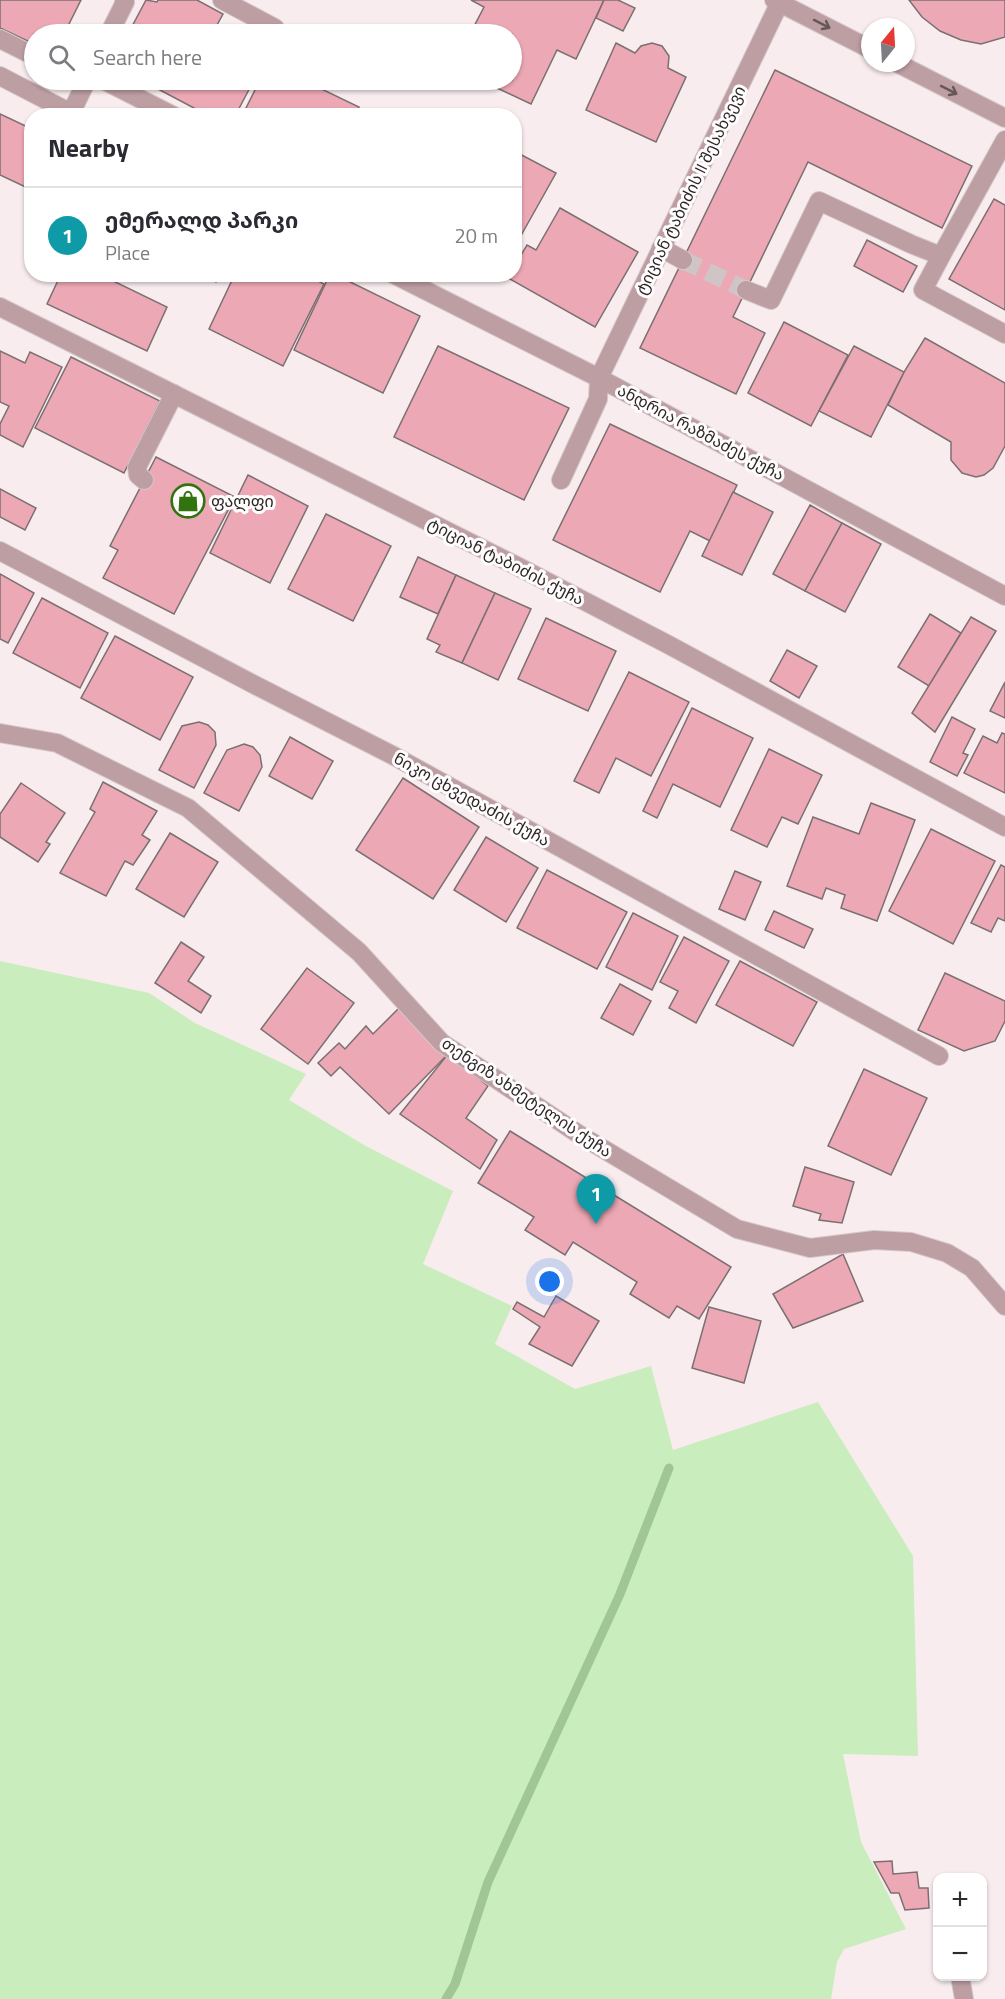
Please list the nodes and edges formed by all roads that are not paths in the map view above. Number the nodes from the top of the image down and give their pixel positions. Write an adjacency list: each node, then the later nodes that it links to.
1 (222, 0): 5 (street)
2 (126, 1): 4 (street)
3 (777, 1): 7 (street, one-way to 7); 20 (street, ტიციან ტაბიძის II შესახვევი)
4 (114, 24)
5 (267, 24)
6 (0, 39): 8 (street)
7 (861, 44)
8 (24, 51)
9 (915, 72): 18 (street, one-way to 18)
10 (0, 76): 11 (street)
11 (24, 88)
12 (27, 90): 15 (street)
13 (85, 90): 16 (street)
14 (113, 90): 17 (street)
15 (62, 108)
16 (77, 108)
17 (155, 108)
18 (1005, 118)
19 (1005, 140): 21 (street)
20 (661, 248): 22 (street); 27 (street, ტიციან ტაბიძის II შესახვევი)
21 (941, 256): 24 (street); 26 (street)
22 (683, 260)
23 (409, 282): 27 (street, ანდრია რაზმაძეს ქუჩა)
24 (746, 290)
25 (0, 307): 28 (street, ტიციან ტაბიძის ქუჩა)
26 (1005, 334)
27 (599, 378): 30 (street, ტიციან ტაბიძის II შესახვევი); 32 (street, ანდრია რაზმაძეს ქუჩა)
28 (174, 394): 29 (street); 34 (street, ტიციან ტაბიძის ქუჩა)
29 (144, 480)
30 (561, 480)
31 (0, 551): 35 (street, ნიკო ცხვედაძის ქუჩა)
32 (1005, 596)
33 (0, 733): 36 (street, თენგიზ ახმეტელის ქუჩა)
34 (1005, 827)
35 (939, 1056)
36 (1005, 1306)
37 (961, 1981): 38 (street)
38 (963, 1999)

